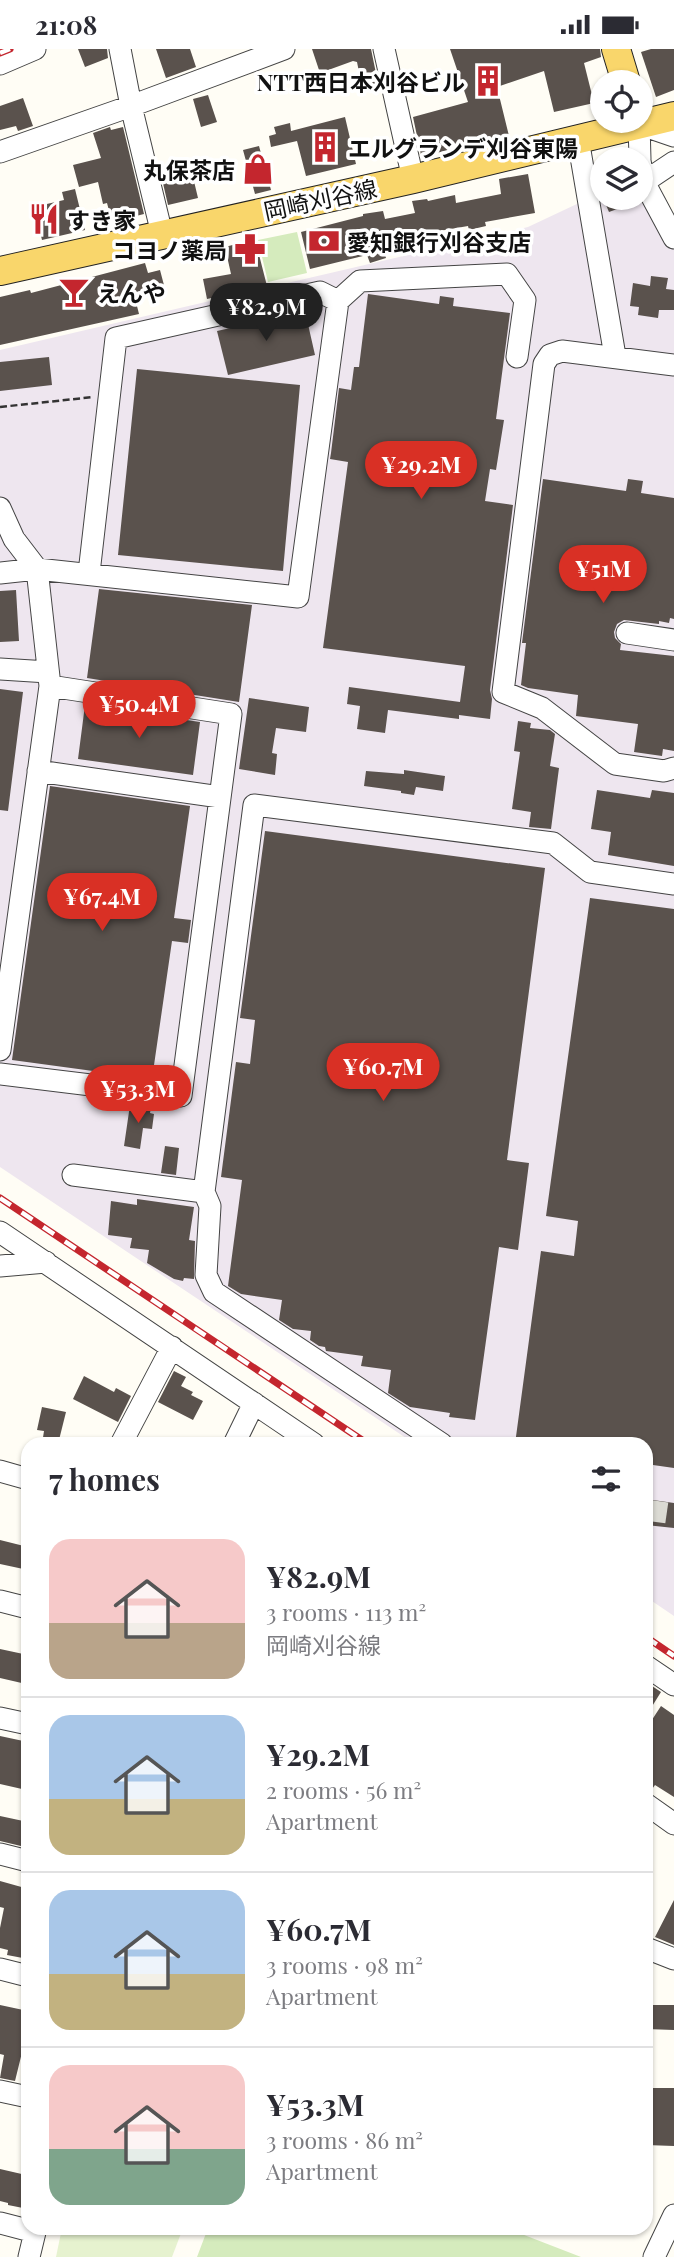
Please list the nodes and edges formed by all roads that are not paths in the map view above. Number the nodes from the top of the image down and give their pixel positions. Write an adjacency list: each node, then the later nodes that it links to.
1 (35, 49): 7 (street)
2 (120, 49): 9 (street)
3 (284, 49): 6 (street)
4 (384, 49): 19 (street)
5 (616, 49): 8 (main road)
6 (258, 54): 9 (street)
7 (0, 64)
8 (622, 70)
9 (131, 106): 16 (street); 21 (street)
10 (674, 116): 11 (main road, 岡崎刈谷線)
11 (653, 120)
12 (653, 128): 14 (street)
13 (600, 133): 15 (main road, 岡崎刈谷線)
14 (674, 136)
15 (578, 139): 19 (main road, 岡崎刈谷線); 25 (street)
16 (0, 152)
17 (674, 162): 18 (street)
18 (653, 166)
19 (414, 179): 21 (main road, 岡崎刈谷線)
20 (653, 192): 22 (street)
21 (162, 234): 23 (main road, 岡崎刈谷線)
22 (674, 238)
23 (0, 271)
24 (338, 301): 26 (street); 31 (street); 31 (street)
25 (615, 356): 27 (street); 36 (street)
26 (517, 357)
27 (674, 365)
28 (0, 508): 29 (street)
29 (37, 569): 30 (street); 31 (street); 35 (street)
30 (0, 573)
31 (89, 573)
32 (627, 633): 33 (street)
33 (674, 640)
34 (0, 669): 35 (street)
35 (49, 679): 37 (street); 38 (street)
36 (674, 768)
37 (38, 771): 38 (street); 40 (street)
38 (220, 797): 41 (street)
39 (674, 884): 43 (street)
40 (0, 1049)
41 (0, 1074)
42 (73, 1174): 43 (street)
43 (204, 1192): 52 (street)
44 (0, 1232): 45 (street)
45 (46, 1262): 46 (street); 47 (street)
46 (0, 1266)
47 (172, 1347): 48 (street); 49 (street)
48 (254, 1403): 50 (street); 51 (street)
49 (125, 1437)
50 (237, 1437)
51 (304, 1437)
52 (432, 1437)
53 (0, 1471): 54 (street)
54 (21, 1477)
55 (0, 1601): 56 (street)
56 (21, 1606)
57 (653, 1671): 58 (street)
58 (674, 1685)
59 (0, 1718): 60 (street)
60 (21, 1722)
61 (653, 1809): 62 (street)
62 (674, 1824)
63 (0, 1854): 64 (street)
64 (21, 1859)
65 (653, 1951): 66 (street)
66 (674, 1959)
67 (0, 1969): 68 (street)
68 (21, 1974)
69 (0, 2091): 70 (street)
70 (21, 2096)
71 (0, 2223): 73 (street)
72 (672, 2226): 76 (street)
73 (21, 2227)
74 (34, 2235): 75 (street)
75 (29, 2257)
76 (654, 2257)

